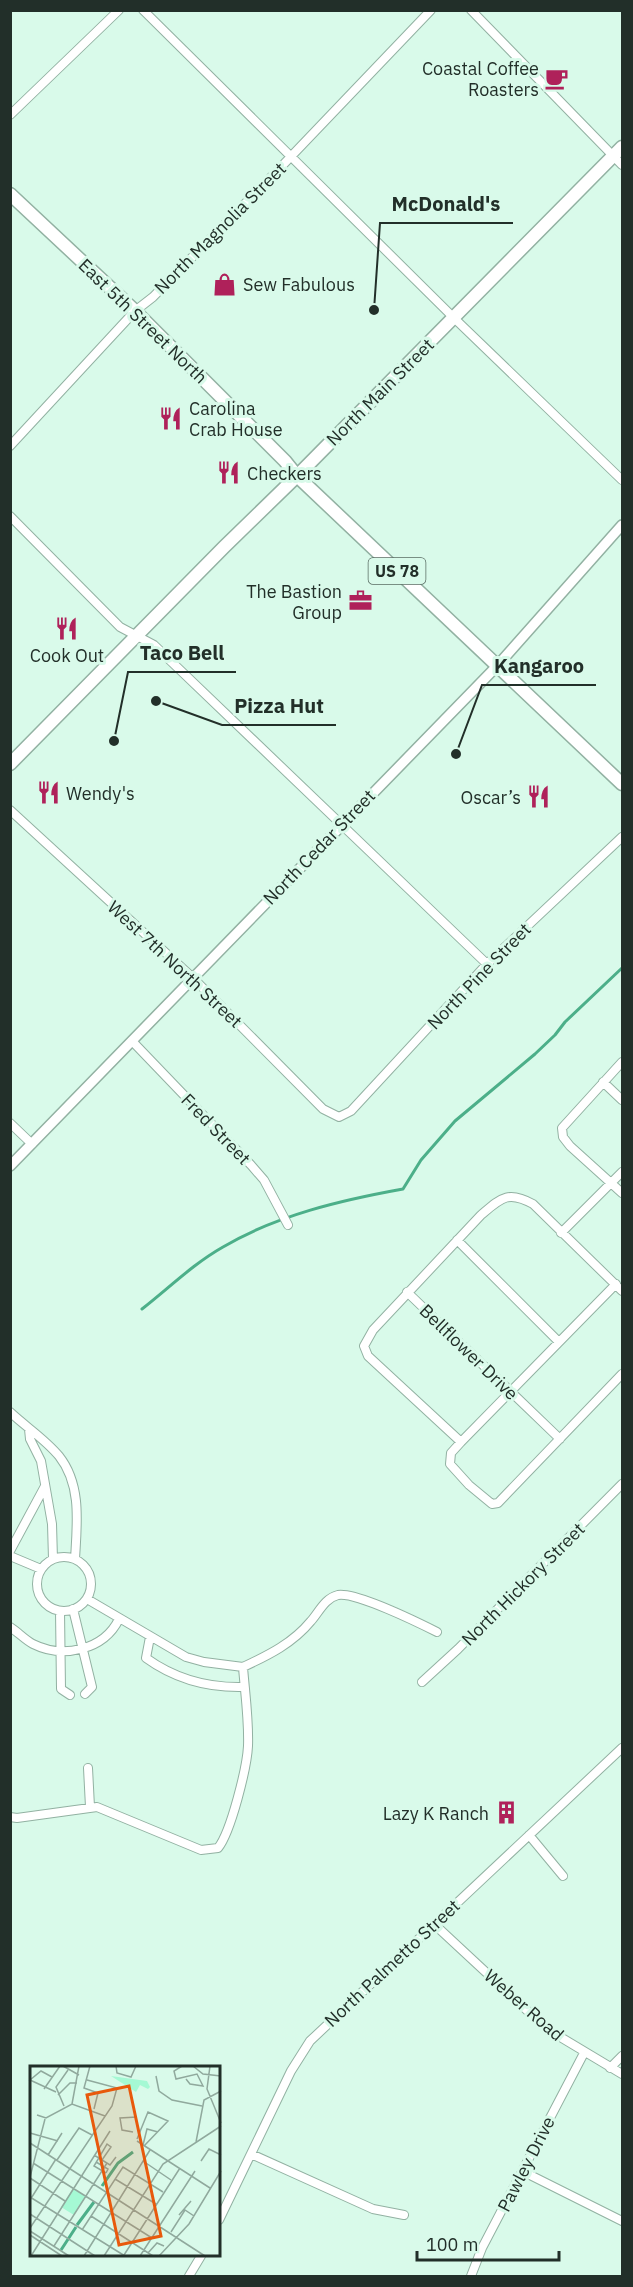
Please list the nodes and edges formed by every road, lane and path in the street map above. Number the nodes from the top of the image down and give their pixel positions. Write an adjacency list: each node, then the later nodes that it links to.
1 (119, 10): 5 (street)
2 (143, 10): 8 (street)
3 (431, 10): 8 (street, North Magnolia Street)
4 (471, 10): 7 (street)
5 (10, 115)
6 (622, 147): 7 (main road, North Main Street)
7 (613, 156): 9 (street); 12 (main road, North Main Street)
8 (290, 158): 11 (street, North Magnolia Street); 12 (street)
9 (622, 165)
10 (10, 194): 11 (main road, East 5th Street North / US 78)
11 (135, 311): 13 (street, North Magnolia Street); 14 (main road, East 5th Street North / US 78)
12 (454, 318): 14 (main road, North Main Street); 15 (street)
13 (10, 446)
14 (297, 476): 18 (main road, North Main Street); 19 (main road, US 78)
15 (622, 480)
16 (10, 516): 18 (street)
17 (622, 525): 19 (street, North Cedar Street)
18 (136, 636): 20 (main road, North Main Street); 23 (street)
19 (497, 666): 21 (main road, US 78); 23 (street, North Cedar Street)
20 (10, 764)
21 (622, 784)
22 (10, 810): 26 (street, West 7th North Street)
23 (342, 823): 25 (street); 26 (street, North Cedar Street)
24 (622, 837): 25 (street, North Pine Street)
25 (487, 964): 31 (street, North Pine Street)
26 (193, 978): 27 (street, North Cedar Street); 31 (street, West 7th North Street)
27 (132, 1041): 33 (street, North Cedar Street); 38 (street, Fred Street)
28 (622, 1062): 29 (street)
29 (603, 1082): 30 (street); 36 (street)
30 (622, 1100)
31 (339, 1117)
32 (10, 1123): 33 (street)
33 (32, 1144): 34 (street, North Cedar Street)
34 (10, 1166)
35 (622, 1172): 36 (street)
36 (612, 1183): 37 (street); 39 (street)
37 (622, 1193)
38 (288, 1225)
39 (561, 1233): 40 (street, Bellflower Drive); 41 (street, Bellflower Drive)
40 (457, 1240): 43 (street, Bellflower Drive); 44 (street)
41 (616, 1284): 42 (street, Bellflower Drive); 44 (street)
42 (622, 1291)
43 (407, 1292): 46 (street, Bellflower Drive); 50 (street)
44 (559, 1342): 46 (street)
45 (622, 1374): 49 (street)
46 (510, 1392): 49 (street, Bellflower Drive); 50 (street)
47 (10, 1412): 48 (street)
48 (29, 1429): 51 (street); 52 (street)
49 (560, 1439): 50 (street)
50 (461, 1442)
51 (55, 1452): 52 (street); 58 (street)
52 (41, 1461): 54 (street)
53 (622, 1484): 70 (street, North Hickory Street)
54 (45, 1486): 55 (street); 57 (street)
55 (10, 1551)
56 (10, 1556): 59 (street)
57 (54, 1559): 58 (street); 59 (street)
58 (75, 1559): 60 (street)
59 (41, 1569): 62 (street)
60 (87, 1599): 61 (street); 63 (street)
61 (74, 1609): 62 (street); 67 (street)
62 (60, 1611): 68 (street)
63 (119, 1619): 66 (street); 67 (street)
64 (10, 1627): 68 (street)
65 (437, 1632): 69 (street)
66 (150, 1636): 69 (street); 71 (street)
67 (84, 1648): 68 (street); 72 (street)
68 (60, 1650): 73 (street)
69 (243, 1667): 71 (street)
70 (422, 1682)
71 (244, 1687): 76 (street)
72 (85, 1694)
73 (70, 1695)
74 (622, 1748): 78 (street, North Palmetto Street)
75 (88, 1768): 76 (street)
76 (90, 1807): 77 (street)
77 (10, 1817)
78 (530, 1835): 79 (street); 80 (street, North Palmetto Street)
79 (563, 1876)
80 (434, 1924): 81 (street, Weber Road); 85 (street, North Palmetto Street)
81 (584, 2053): 83 (street, Weber Road); 86 (street, Pawley Drive)
82 (622, 2056): 83 (street)
83 (610, 2068): 84 (street, Weber Road)
84 (622, 2074)
85 (251, 2154): 87 (street); 88 (street, North Palmetto Street)
86 (522, 2171): 89 (street); 92 (street, Pawley Drive)
87 (404, 2215)
88 (220, 2218)
89 (622, 2221)
90 (200, 2257): 91 (street)
91 (189, 2277)
92 (471, 2277)

